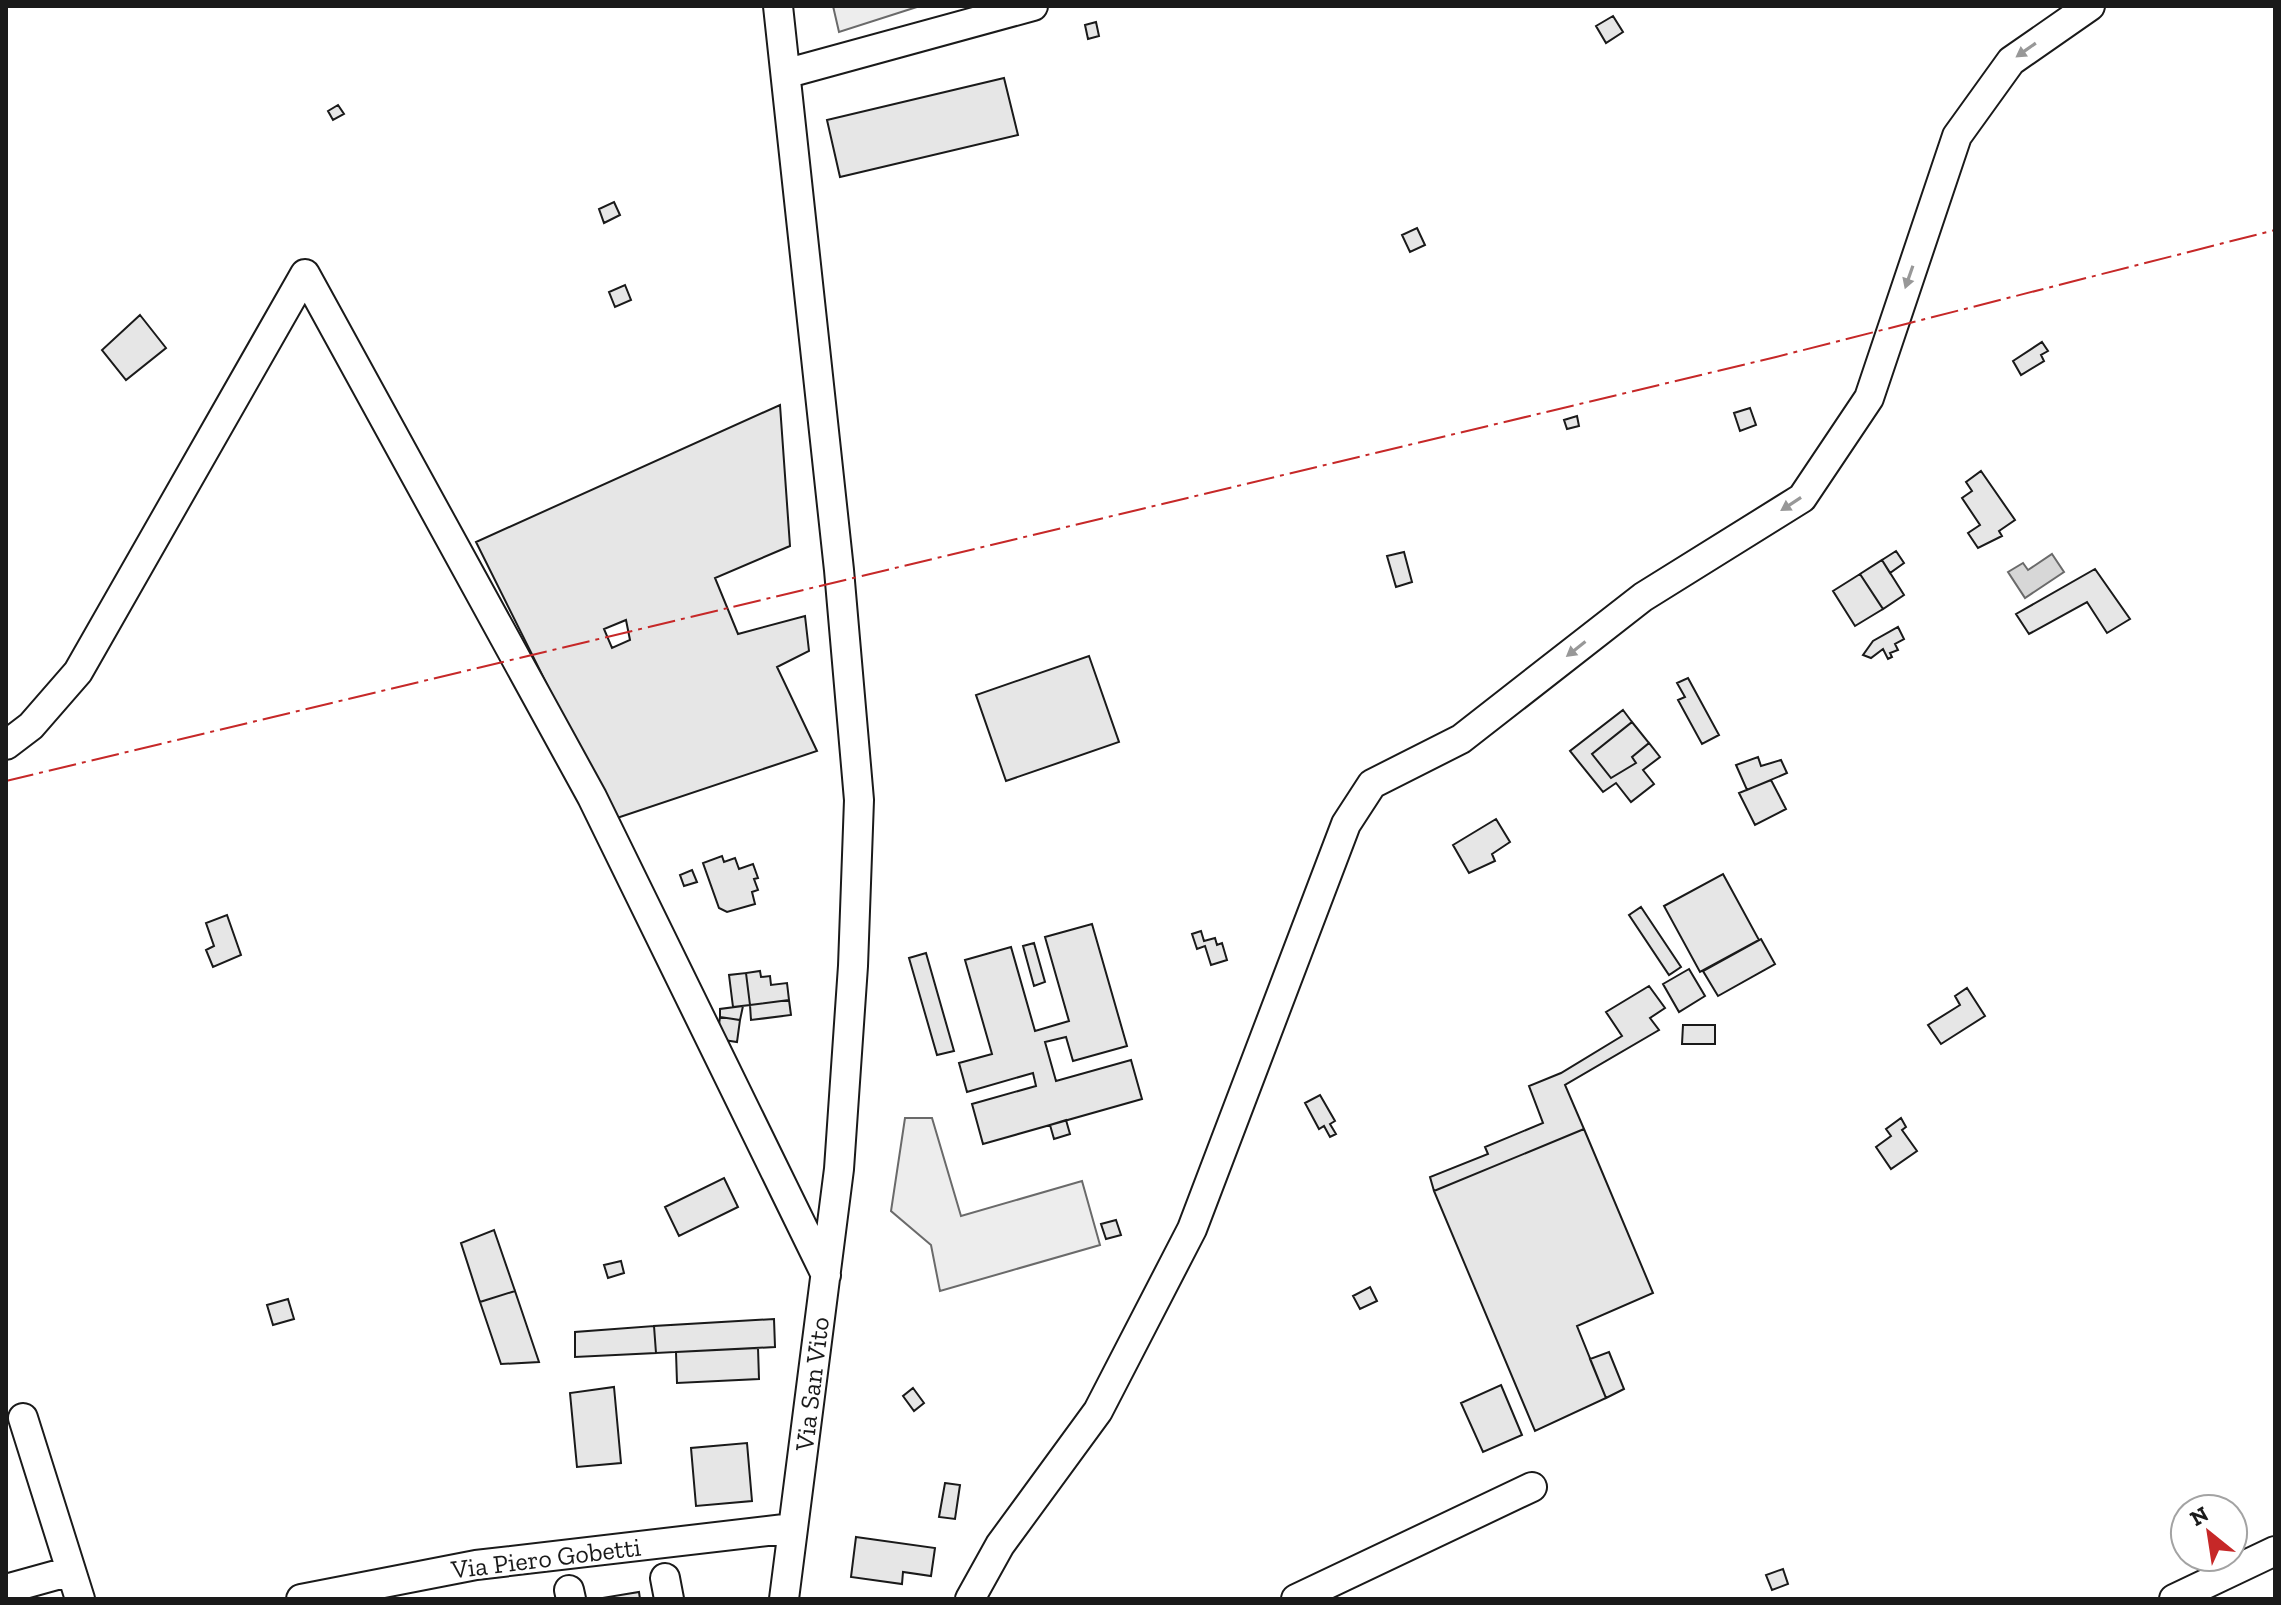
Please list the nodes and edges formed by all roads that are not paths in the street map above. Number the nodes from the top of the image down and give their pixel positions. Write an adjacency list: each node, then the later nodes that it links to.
1 (778, 6): 4 (street, Via San Vito)
2 (1033, 6): 4 (street)
3 (2090, 6): 16 (street, one-way to 16)
4 (788, 73): 6 (street, Via San Vito)
5 (6, 745): 6 (street)
6 (826, 1275): 9 (street, Via San Vito)
7 (23, 1418): 11 (street)
8 (1532, 1487): 17 (street)
9 (793, 1528): 14 (street, Via Piero Gobetti); 15 (street, Via San Vito)
10 (2275, 1551): 18 (street)
11 (71, 1571): 12 (street); 13 (street)
12 (6, 1589)
13 (80, 1599)
14 (301, 1599)
15 (784, 1599)
16 (970, 1599)
17 (1296, 1599)
18 (2174, 1599)

